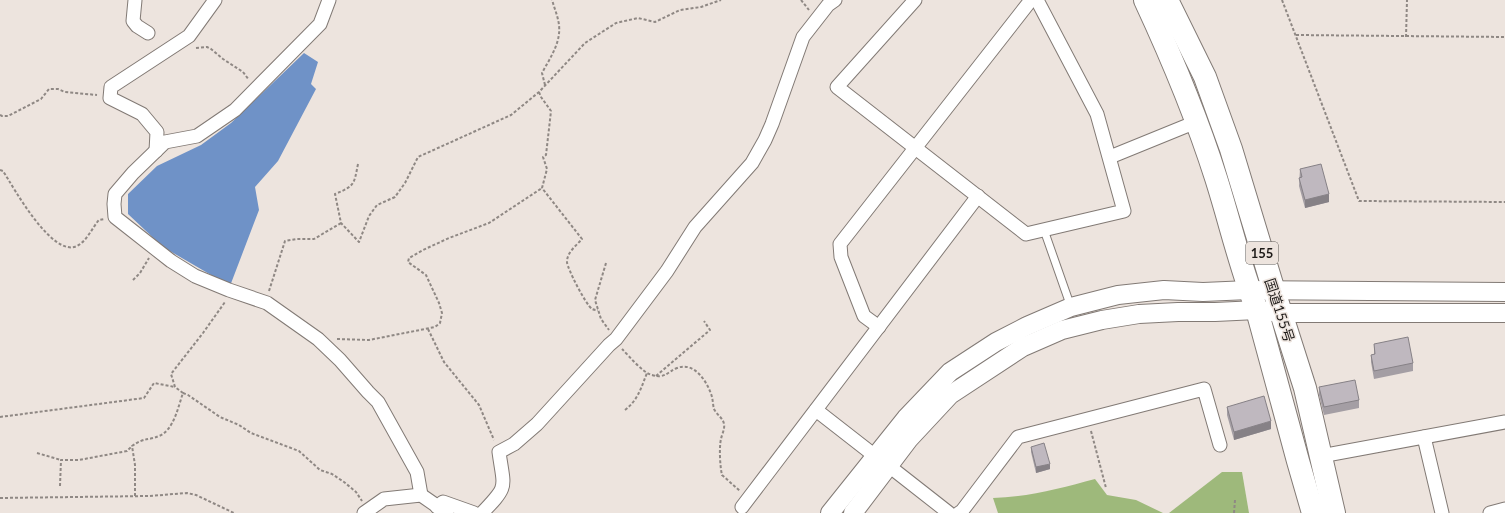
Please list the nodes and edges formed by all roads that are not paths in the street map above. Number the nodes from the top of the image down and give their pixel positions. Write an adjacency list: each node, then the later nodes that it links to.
1 (135, 0): 10 (street)
2 (214, 0): 13 (street)
3 (329, 0): 13 (street)
4 (835, 0): 37 (street)
5 (915, 0): 12 (street)
6 (1031, 0): 12 (street)
7 (1037, 0): 14 (street)
8 (1145, 0): 11 (highway, 国道155号 / 155)
9 (1168, 0): 18 (highway, 国道155号 / 155)
10 (148, 33)
11 (1196, 122): 14 (street); 17 (highway, 国道155号 / 155)
12 (916, 148): 15 (street); 24 (street)
13 (156, 151): 31 (street)
14 (1110, 157): 16 (street)
15 (978, 196): 16 (street); 24 (street)
16 (1044, 230): 20 (lane)
17 (1249, 290): 18 (street); 20 (street); 21 (highway, 国道155号 / 155)
18 (1274, 291): 19 (street); 22 (highway, 国道155号 / 155)
19 (1505, 292)
20 (1071, 307): 30 (street)
21 (1257, 310): 22 (street); 30 (street); 42 (highway, 国道155号 / 155)
22 (1281, 312): 23 (street); 29 (highway, 国道155号 / 155)
23 (1505, 313)
24 (879, 327): 25 (street)
25 (816, 410): 30 (street); 32 (street)
26 (1505, 422): 27 (street)
27 (1424, 437): 29 (street); 44 (street)
28 (1220, 445): 41 (street)
29 (1321, 456): 43 (highway, 国道155号 / 155)
30 (882, 461): 38 (street); 39 (street); 40 (street)
31 (421, 496): 34 (street); 35 (street)
32 (745, 502)
33 (1505, 509): 45 (street)
34 (442, 510): 36 (street)
35 (366, 512)
36 (474, 513)
37 (482, 513)
38 (830, 513)
39 (853, 513)
40 (949, 513)
41 (959, 513)
42 (1314, 513)
43 (1334, 513)
44 (1442, 513)
45 (1490, 513)

